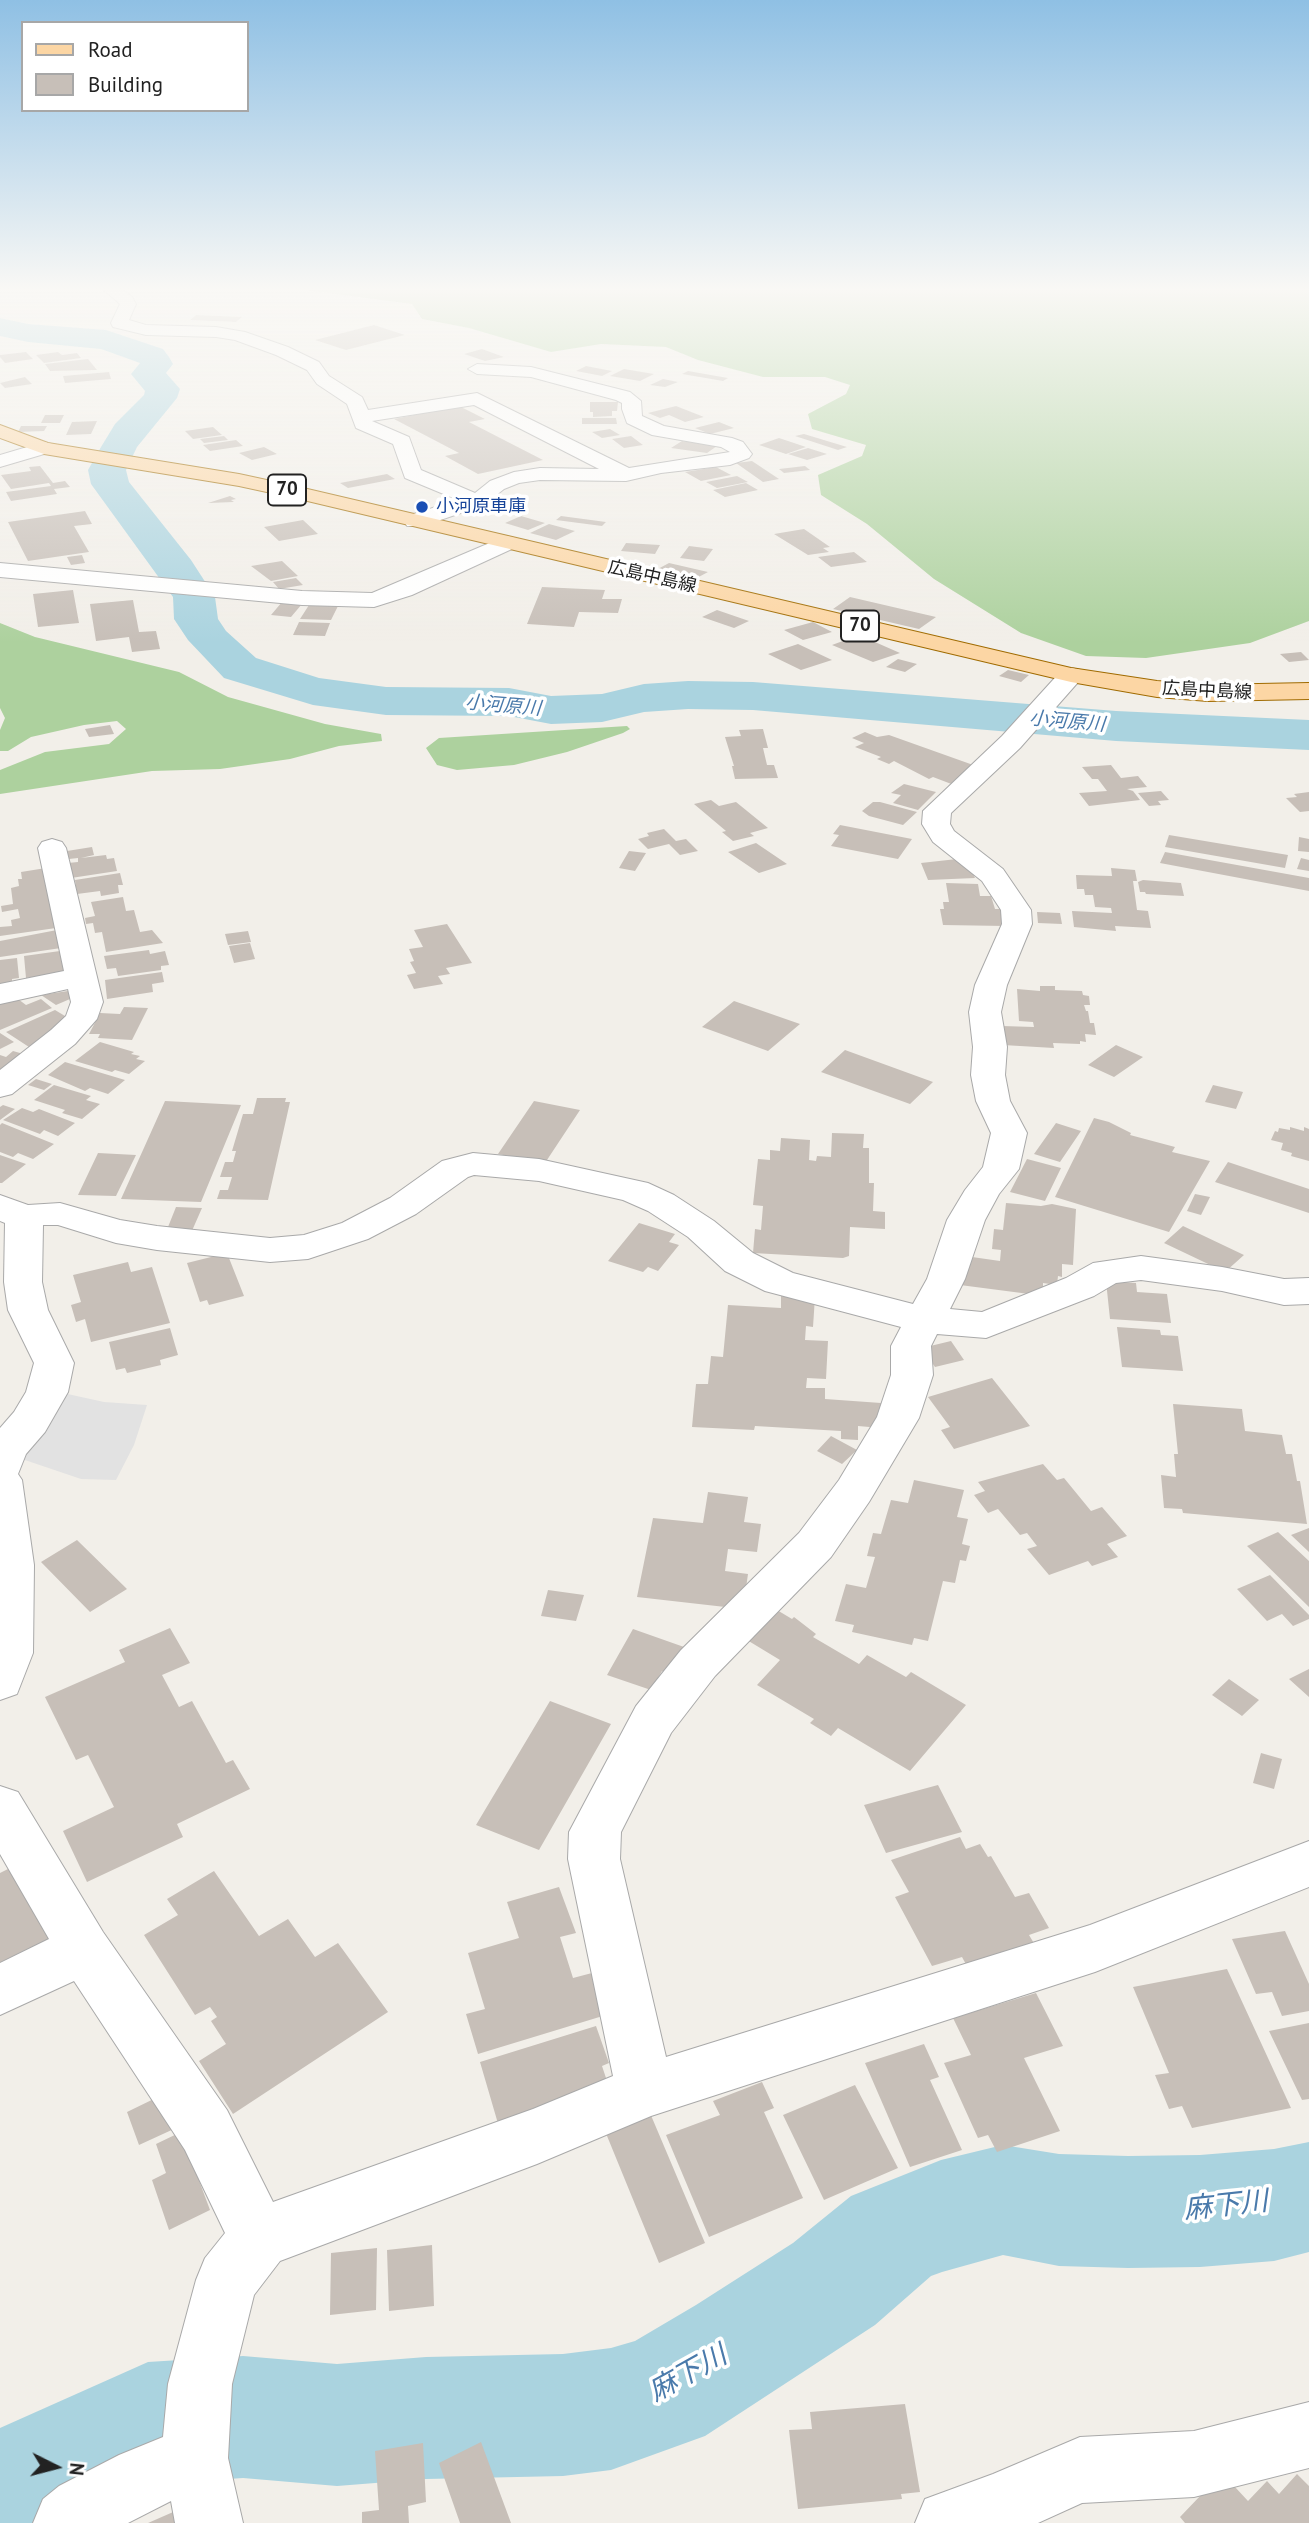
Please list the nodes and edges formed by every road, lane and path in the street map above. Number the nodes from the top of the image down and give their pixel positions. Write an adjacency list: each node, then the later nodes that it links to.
1 (357, 408): 5 (street)
2 (420, 408): 5 (street)
3 (494, 408): 9 (street)
4 (631, 408): 9 (street)
5 (360, 417): 10 (street)
6 (0, 431): 7 (main road, 広島中島線 / 70)
7 (44, 448): 8 (street); 11 (main road, 広島中島線 / 70)
8 (0, 461)
9 (626, 475): 10 (street)
10 (477, 501): 11 (street)
11 (415, 521): 12 (main road, 広島中島線 / 70)
12 (506, 543): 13 (street); 14 (main road, 広島中島線 / 70)
13 (0, 570)
14 (1071, 675): 15 (main road, 広島中島線 / 70); 22 (street)
15 (1309, 691)
16 (52, 848): 17 (street)
17 (80, 977): 18 (street); 19 (street)
18 (0, 994)
19 (0, 1087)
20 (12, 1212): 22 (street); 23 (street)
21 (1309, 1291): 22 (street)
22 (923, 1320): 30 (street)
23 (0, 1468)
24 (0, 1480): 25 (street)
25 (0, 1682)
26 (0, 1807): 28 (street)
27 (1309, 1864): 30 (street)
28 (84, 1949): 29 (street); 31 (street)
29 (0, 1990)
30 (645, 2091): 31 (street)
31 (259, 2238): 33 (street)
32 (1309, 2435): 36 (street)
33 (195, 2458): 34 (street); 35 (street)
34 (67, 2523)
35 (209, 2523)
36 (949, 2523)

